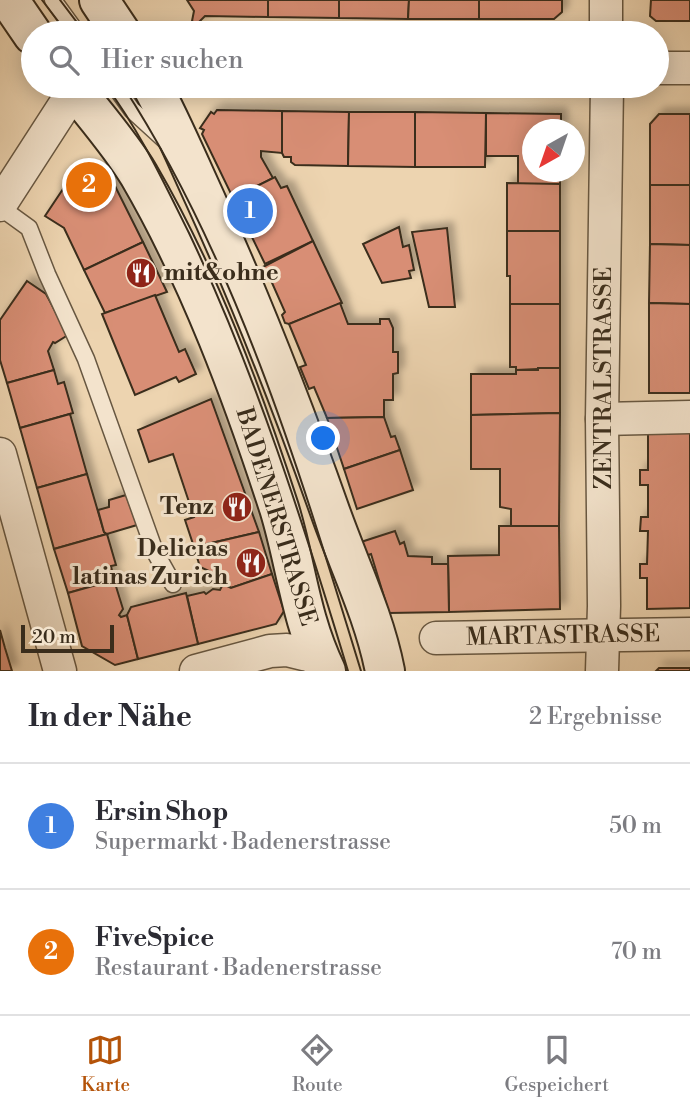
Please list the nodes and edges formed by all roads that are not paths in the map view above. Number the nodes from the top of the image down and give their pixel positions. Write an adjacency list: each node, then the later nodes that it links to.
1 (9, 0): 4 (street)
2 (52, 0): 5 (lane)
3 (606, 0): 6 (street)
4 (23, 21)
5 (68, 21)
6 (606, 21)
7 (669, 68): 8 (street)
8 (690, 68)
9 (67, 98): 15 (street)
10 (81, 98): 14 (street, BADENERSTRASSE)
11 (154, 98): 14 (lane, BADENERSTRASSE)
12 (157, 98): 26 (street, BADENERSTRASSE)
13 (607, 98): 17 (street, ZENTRALSTRASSE)
14 (138, 173): 23 (street, BADENERSTRASSE)
15 (0, 206): 19 (lane)
16 (690, 417): 17 (street)
17 (602, 419): 21 (street, ZENTRALSTRASSE)
18 (0, 454): 24 (street)
19 (173, 584)
20 (690, 634): 21 (street, MARTASTRASSE)
21 (603, 635): 22 (street, MARTASTRASSE); 27 (street, ZENTRALSTRASSE)
22 (436, 638)
23 (323, 665): 25 (street)
24 (60, 671)
25 (197, 671)
26 (386, 671)
27 (602, 671)

